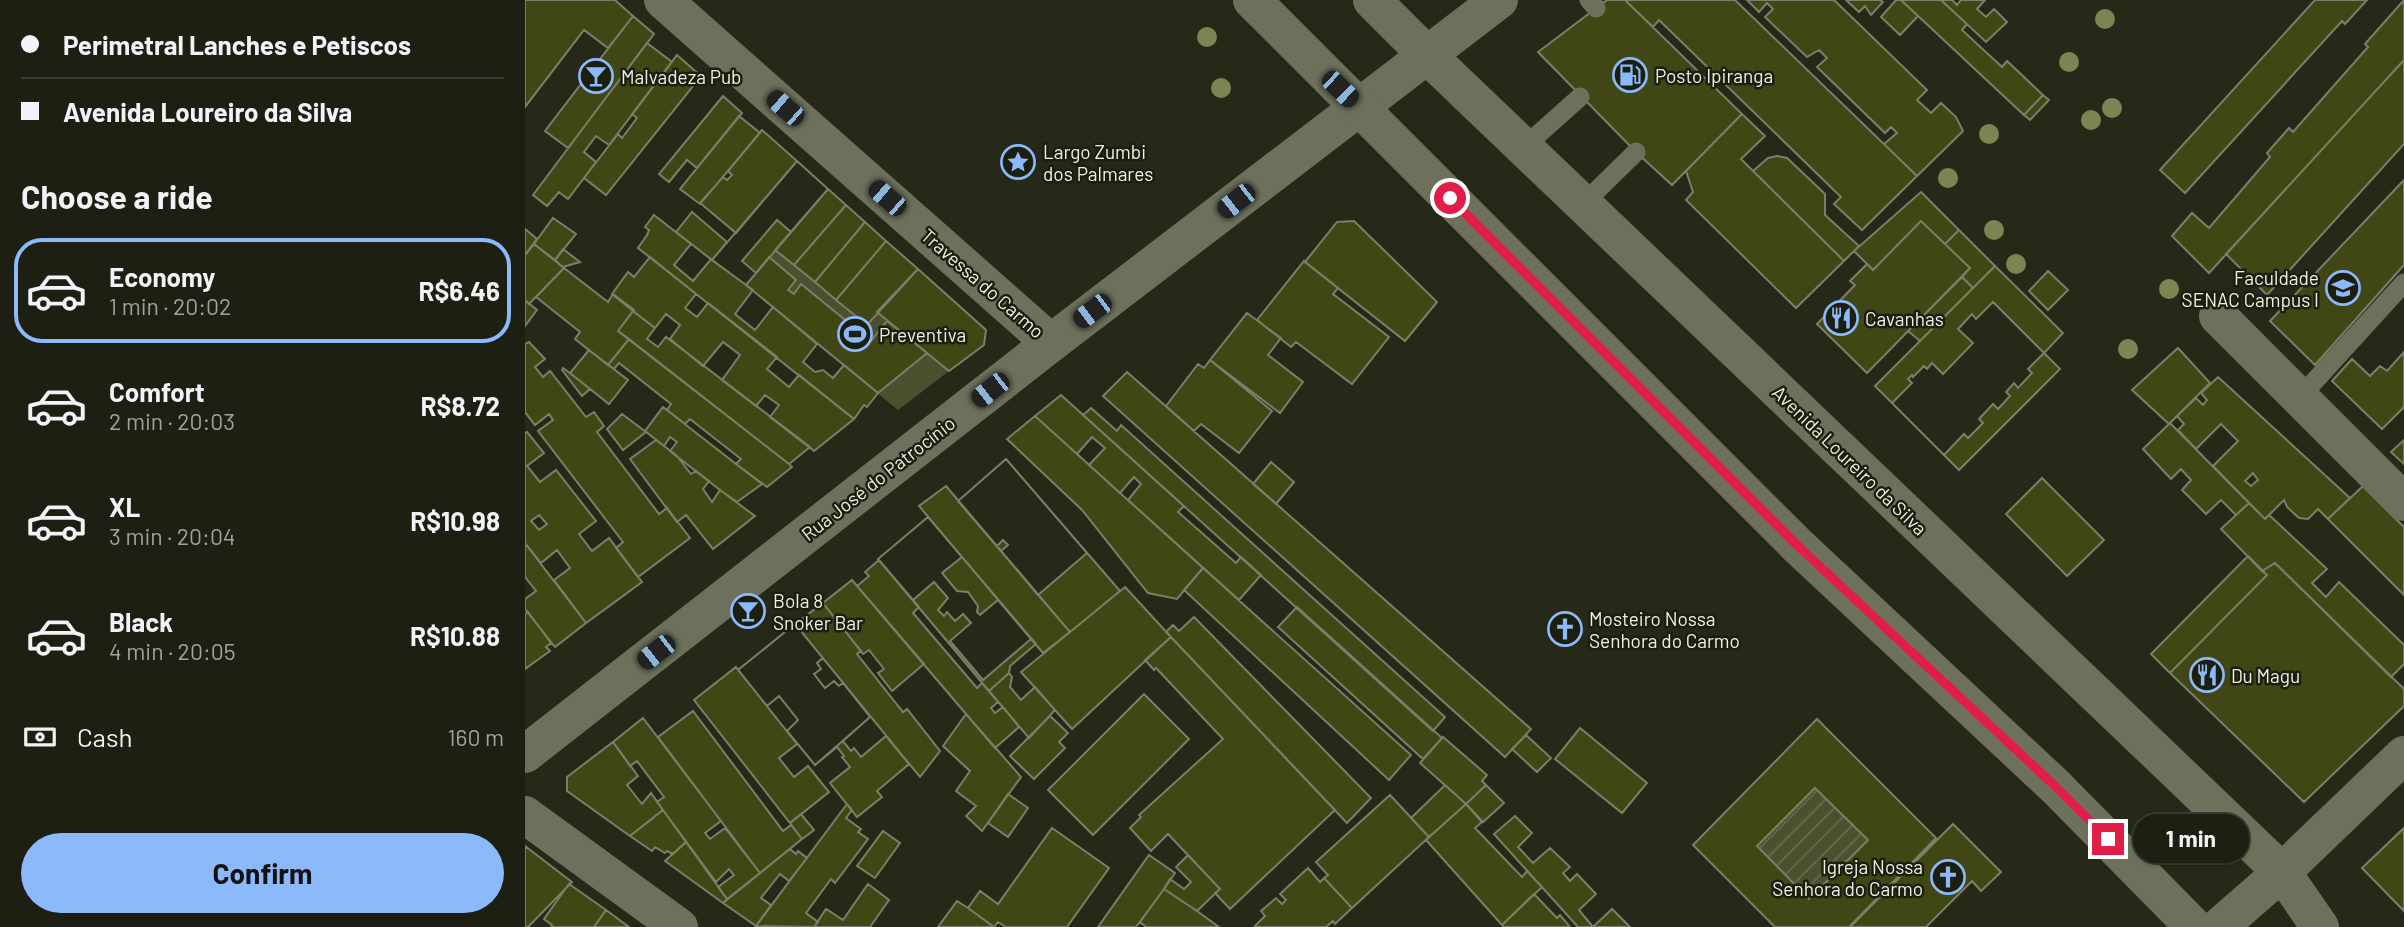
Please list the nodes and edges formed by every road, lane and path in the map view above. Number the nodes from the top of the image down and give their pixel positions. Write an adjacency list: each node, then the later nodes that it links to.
1 (663, 0): 13 (main road, Travessa do Carmo)
2 (1252, 0): 7 (main road)
3 (1372, 0): 5 (main road, Avenida Loureiro da Silva)
4 (1499, 0): 5 (main road, Rua José do Patrocínio)
5 (1427, 56): 7 (main road, Rua José do Patrocínio); 8 (main road, Avenida Loureiro da Silva)
6 (1580, 97): 8 (lane)
7 (1360, 107): 13 (main road, Rua José do Patrocínio); 21 (main road)
8 (1523, 148): 10 (main road, Avenida Loureiro da Silva)
9 (1636, 152): 10 (lane)
10 (1583, 204): 19 (main road, Avenida Loureiro da Silva)
11 (2404, 284): 14 (lane)
12 (2218, 316): 14 (main road)
13 (1051, 343): 16 (main road, Rua José do Patrocínio)
14 (2300, 397): 15 (main road)
15 (2404, 502)
16 (525, 754)
17 (2404, 755): 19 (main road)
18 (525, 815): 20 (main road)
19 (2282, 872): 22 (main road); 23 (main road, Avenida Loureiro da Silva)
20 (679, 927)
21 (2193, 927)
22 (2219, 927)
23 (2320, 927)

